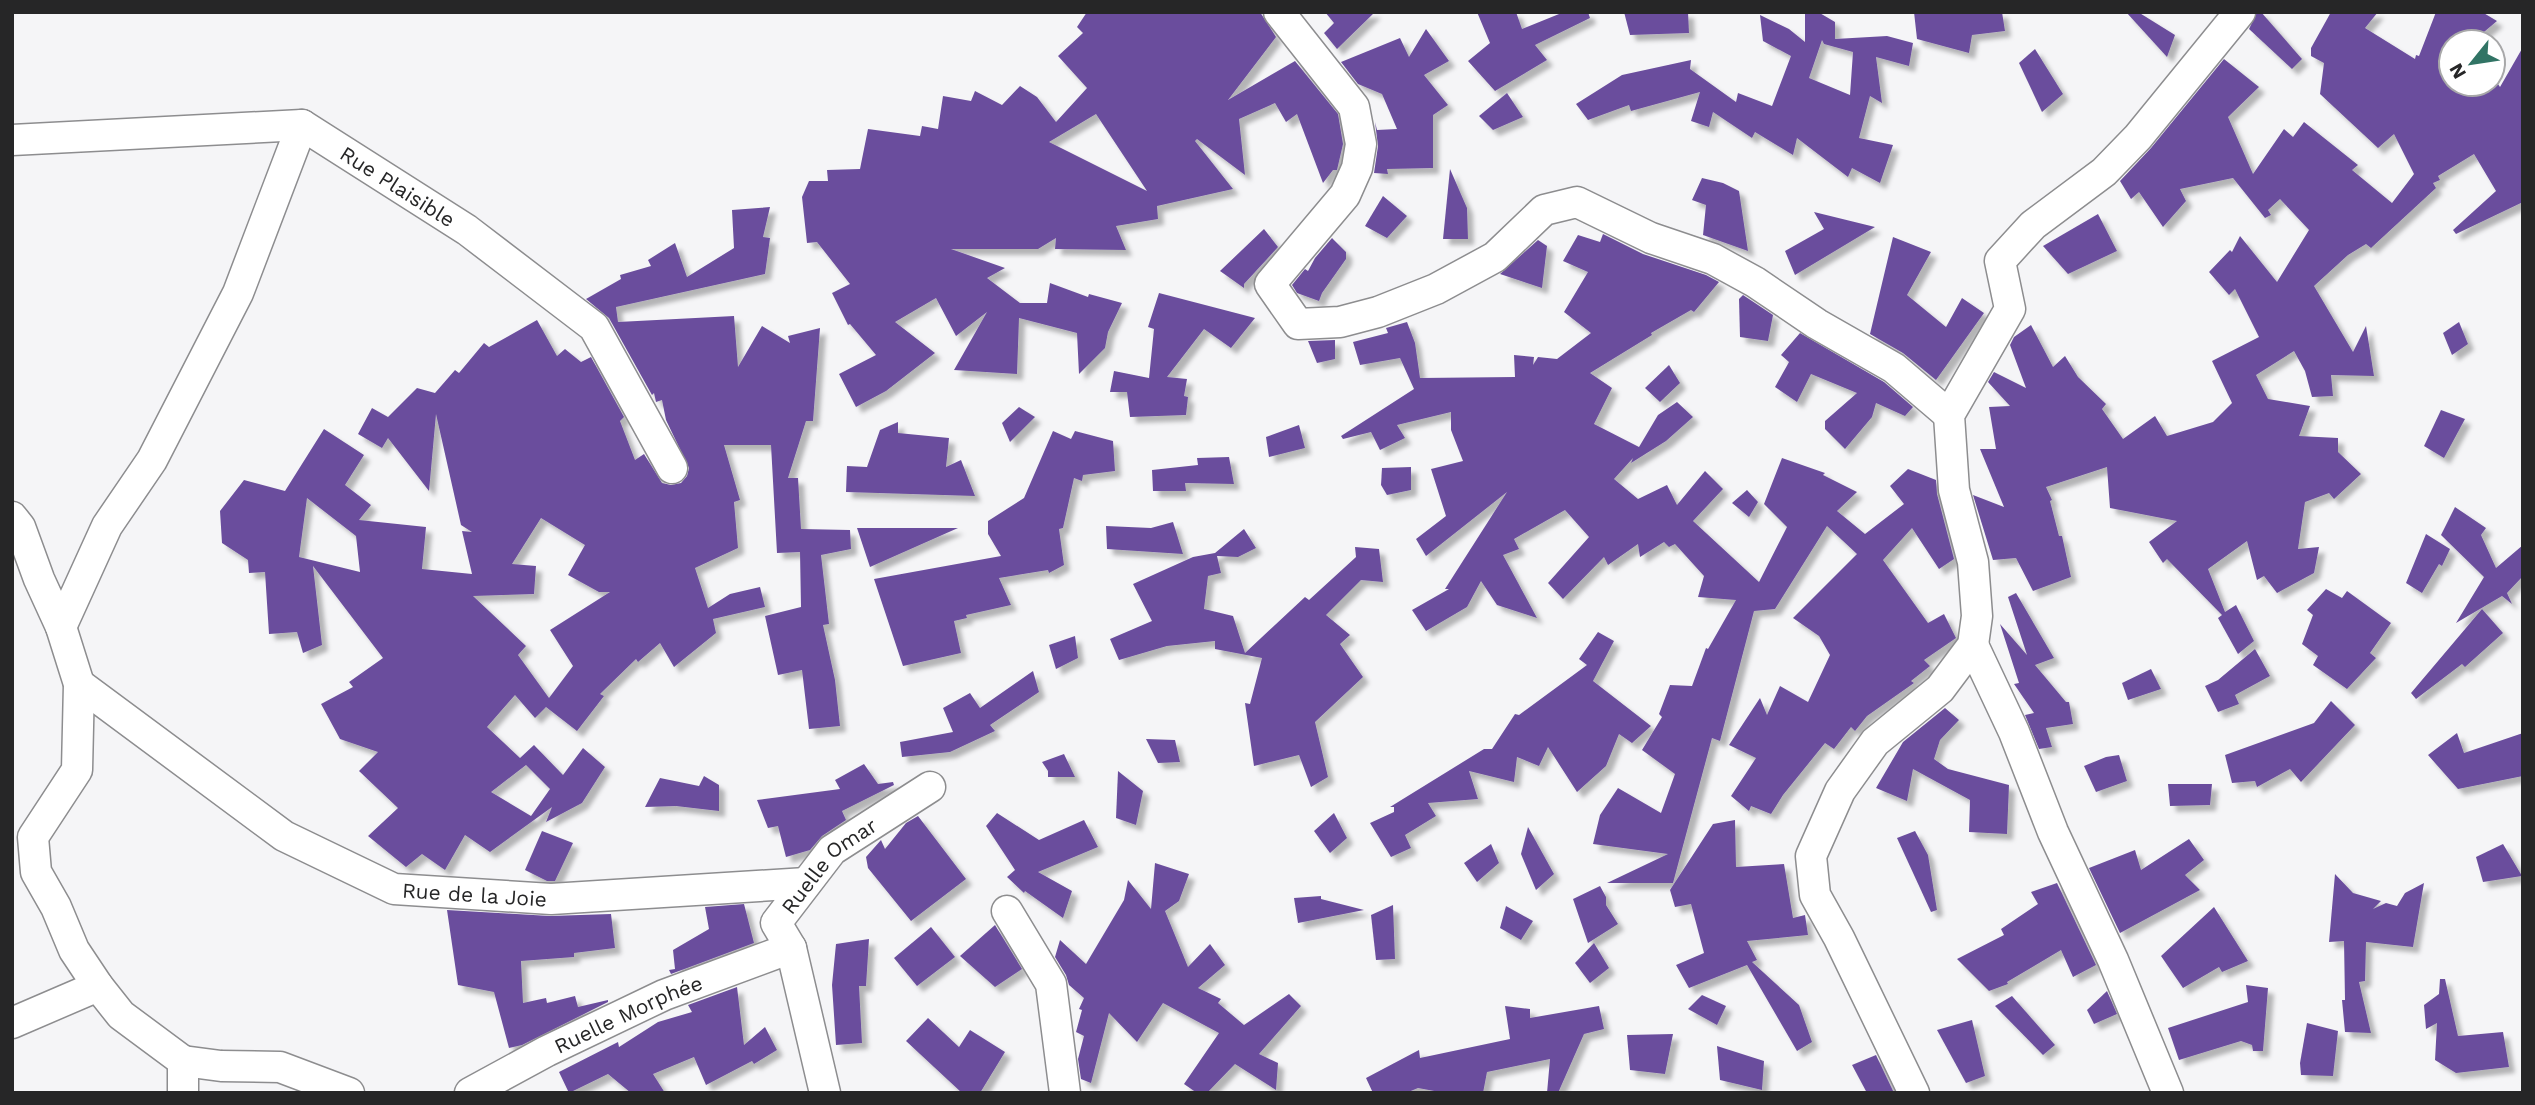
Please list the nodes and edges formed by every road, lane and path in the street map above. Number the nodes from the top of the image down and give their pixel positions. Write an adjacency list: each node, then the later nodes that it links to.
1 (1279, 12): 5 (street)
2 (2240, 12): 5 (street)
3 (302, 125): 4 (street); 6 (street, Rue Plaisible); 8 (street)
4 (12, 139)
5 (1949, 415): 9 (street)
6 (673, 468)
7 (12, 517): 8 (street)
8 (61, 627): 10 (street)
9 (1973, 645): 24 (street); 25 (street)
10 (79, 684): 12 (street); 13 (street, Rue de la Joie)
11 (930, 787): 13 (street, Ruelle Omar)
12 (23, 836): 16 (street)
13 (806, 883): 15 (street, Ruelle Omar)
14 (1007, 911): 23 (street)
15 (791, 948): 21 (street, Ruelle Morphée); 22 (street, Ruelle Omar)
16 (98, 986): 17 (street); 18 (street)
17 (12, 1023)
18 (183, 1061): 19 (street); 20 (street)
19 (183, 1093)
20 (349, 1093)
21 (470, 1093)
22 (825, 1093)
23 (1065, 1093)
24 (1914, 1093)
25 (2168, 1093)

